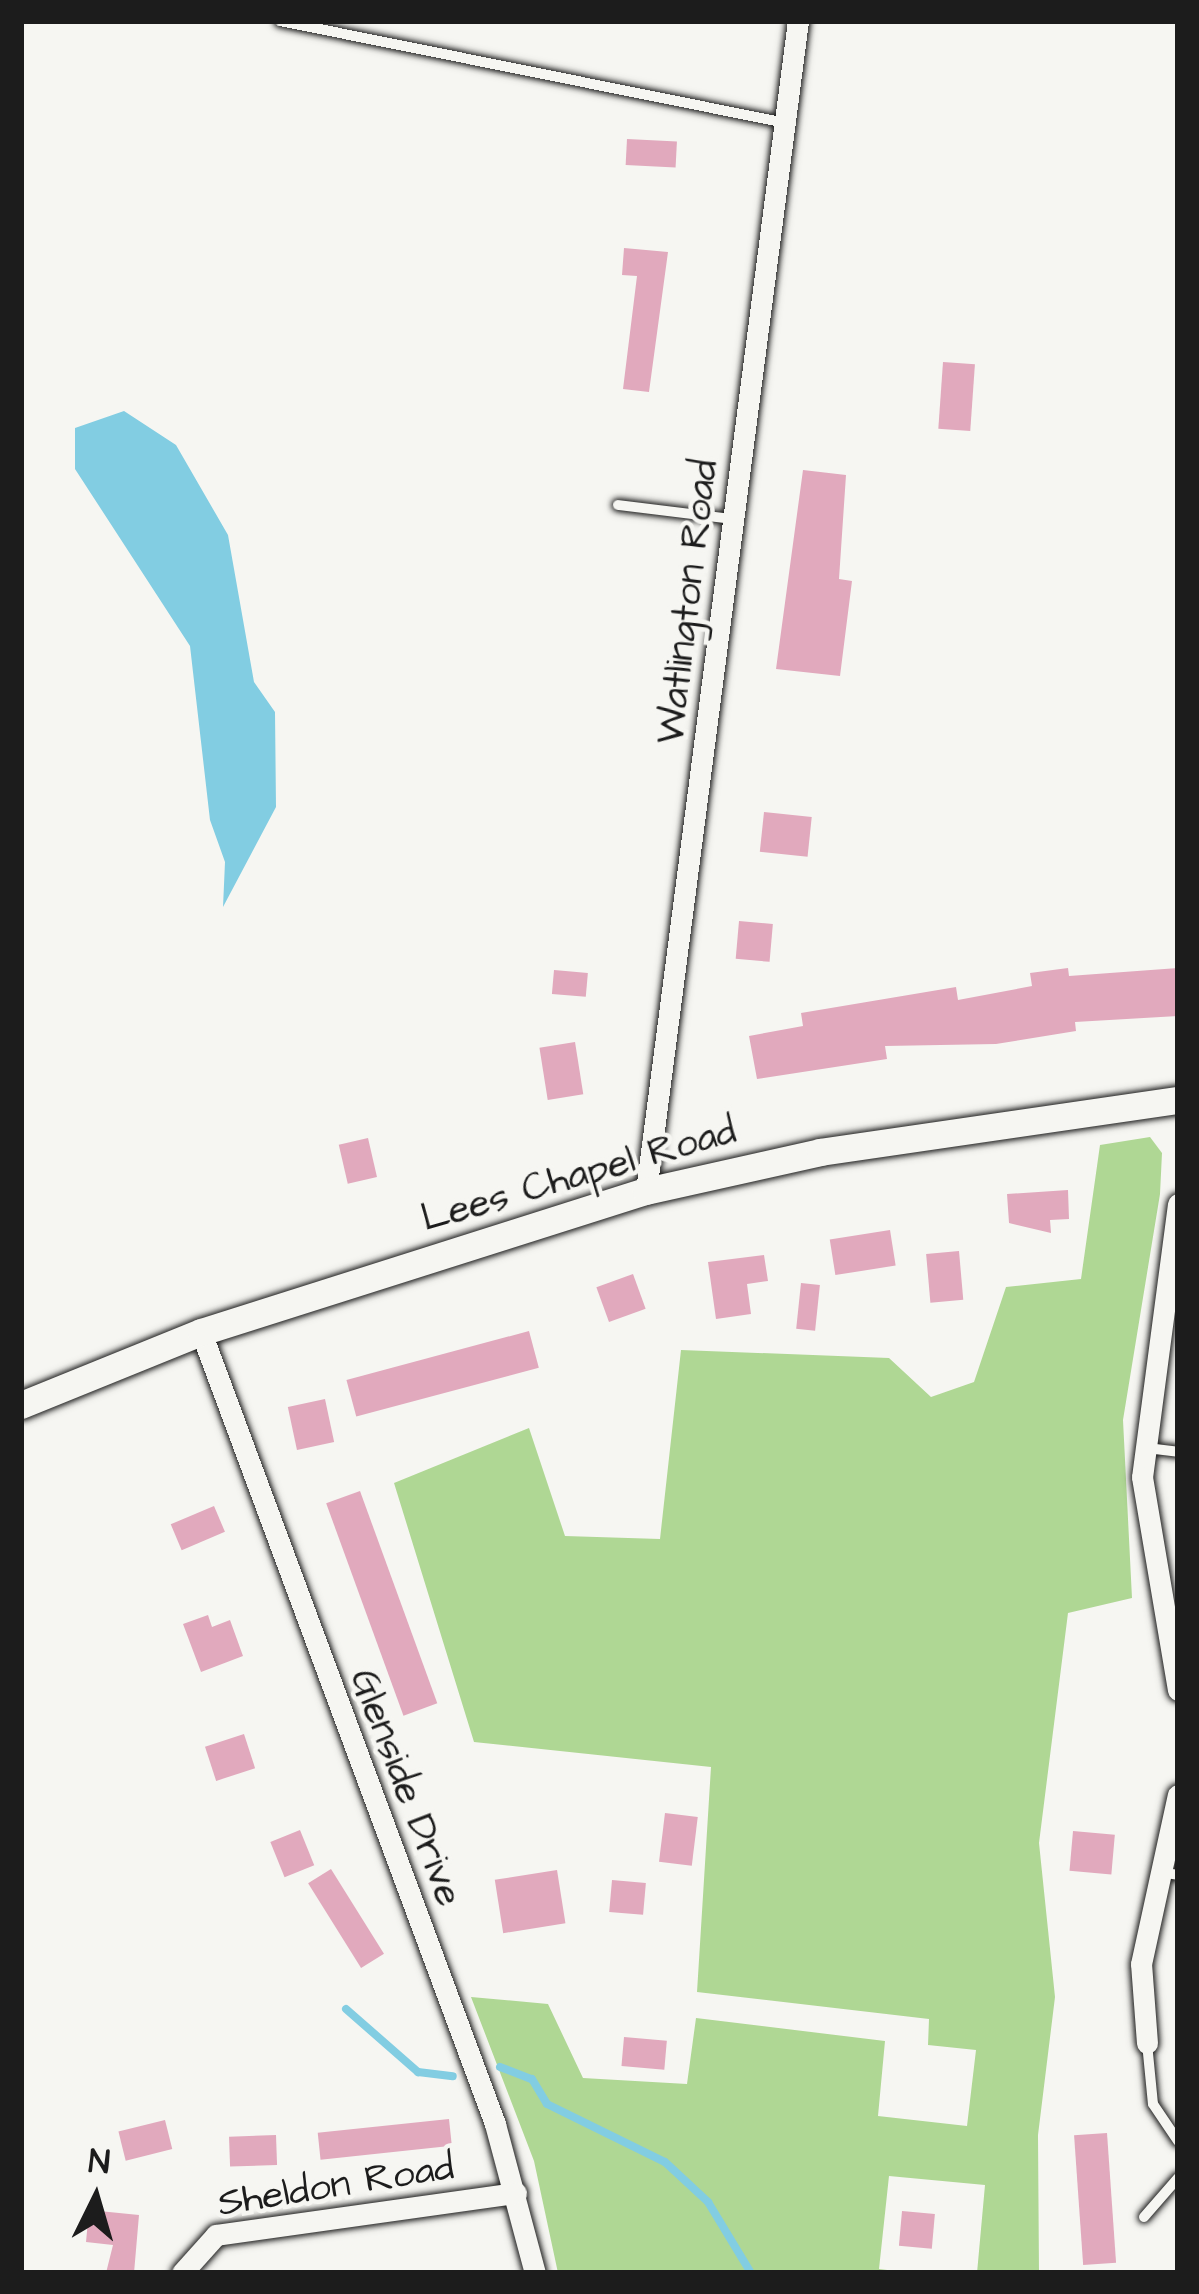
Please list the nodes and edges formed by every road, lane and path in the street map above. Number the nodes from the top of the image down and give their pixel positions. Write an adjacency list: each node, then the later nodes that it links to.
1 (280, 21): 3 (lane)
2 (798, 21): 3 (street, Watlington Road)
3 (785, 123): 5 (street, Watlington Road)
4 (619, 505): 5 (lane)
5 (735, 519): 7 (street, Watlington Road)
6 (1177, 1108): 7 (main road, Lees Chapel Road)
7 (646, 1191): 9 (main road, Lees Chapel Road)
8 (1178, 1204): 11 (street)
9 (201, 1332): 10 (main road, Lees Chapel Road); 19 (street, Glenside Drive)
10 (21, 1405)
11 (1144, 1447): 12 (lane); 13 (street)
12 (1178, 1452)
13 (1178, 1690)
14 (1178, 1795): 15 (street)
15 (1172, 1874): 16 (street)
16 (1148, 2043): 17 (lane)
17 (1178, 2141)
18 (1178, 2178): 20 (lane)
19 (516, 2192): 21 (street, Sheldon Road); 22 (street, Glenside Drive)
20 (1144, 2217)
21 (182, 2273)
22 (535, 2273)

